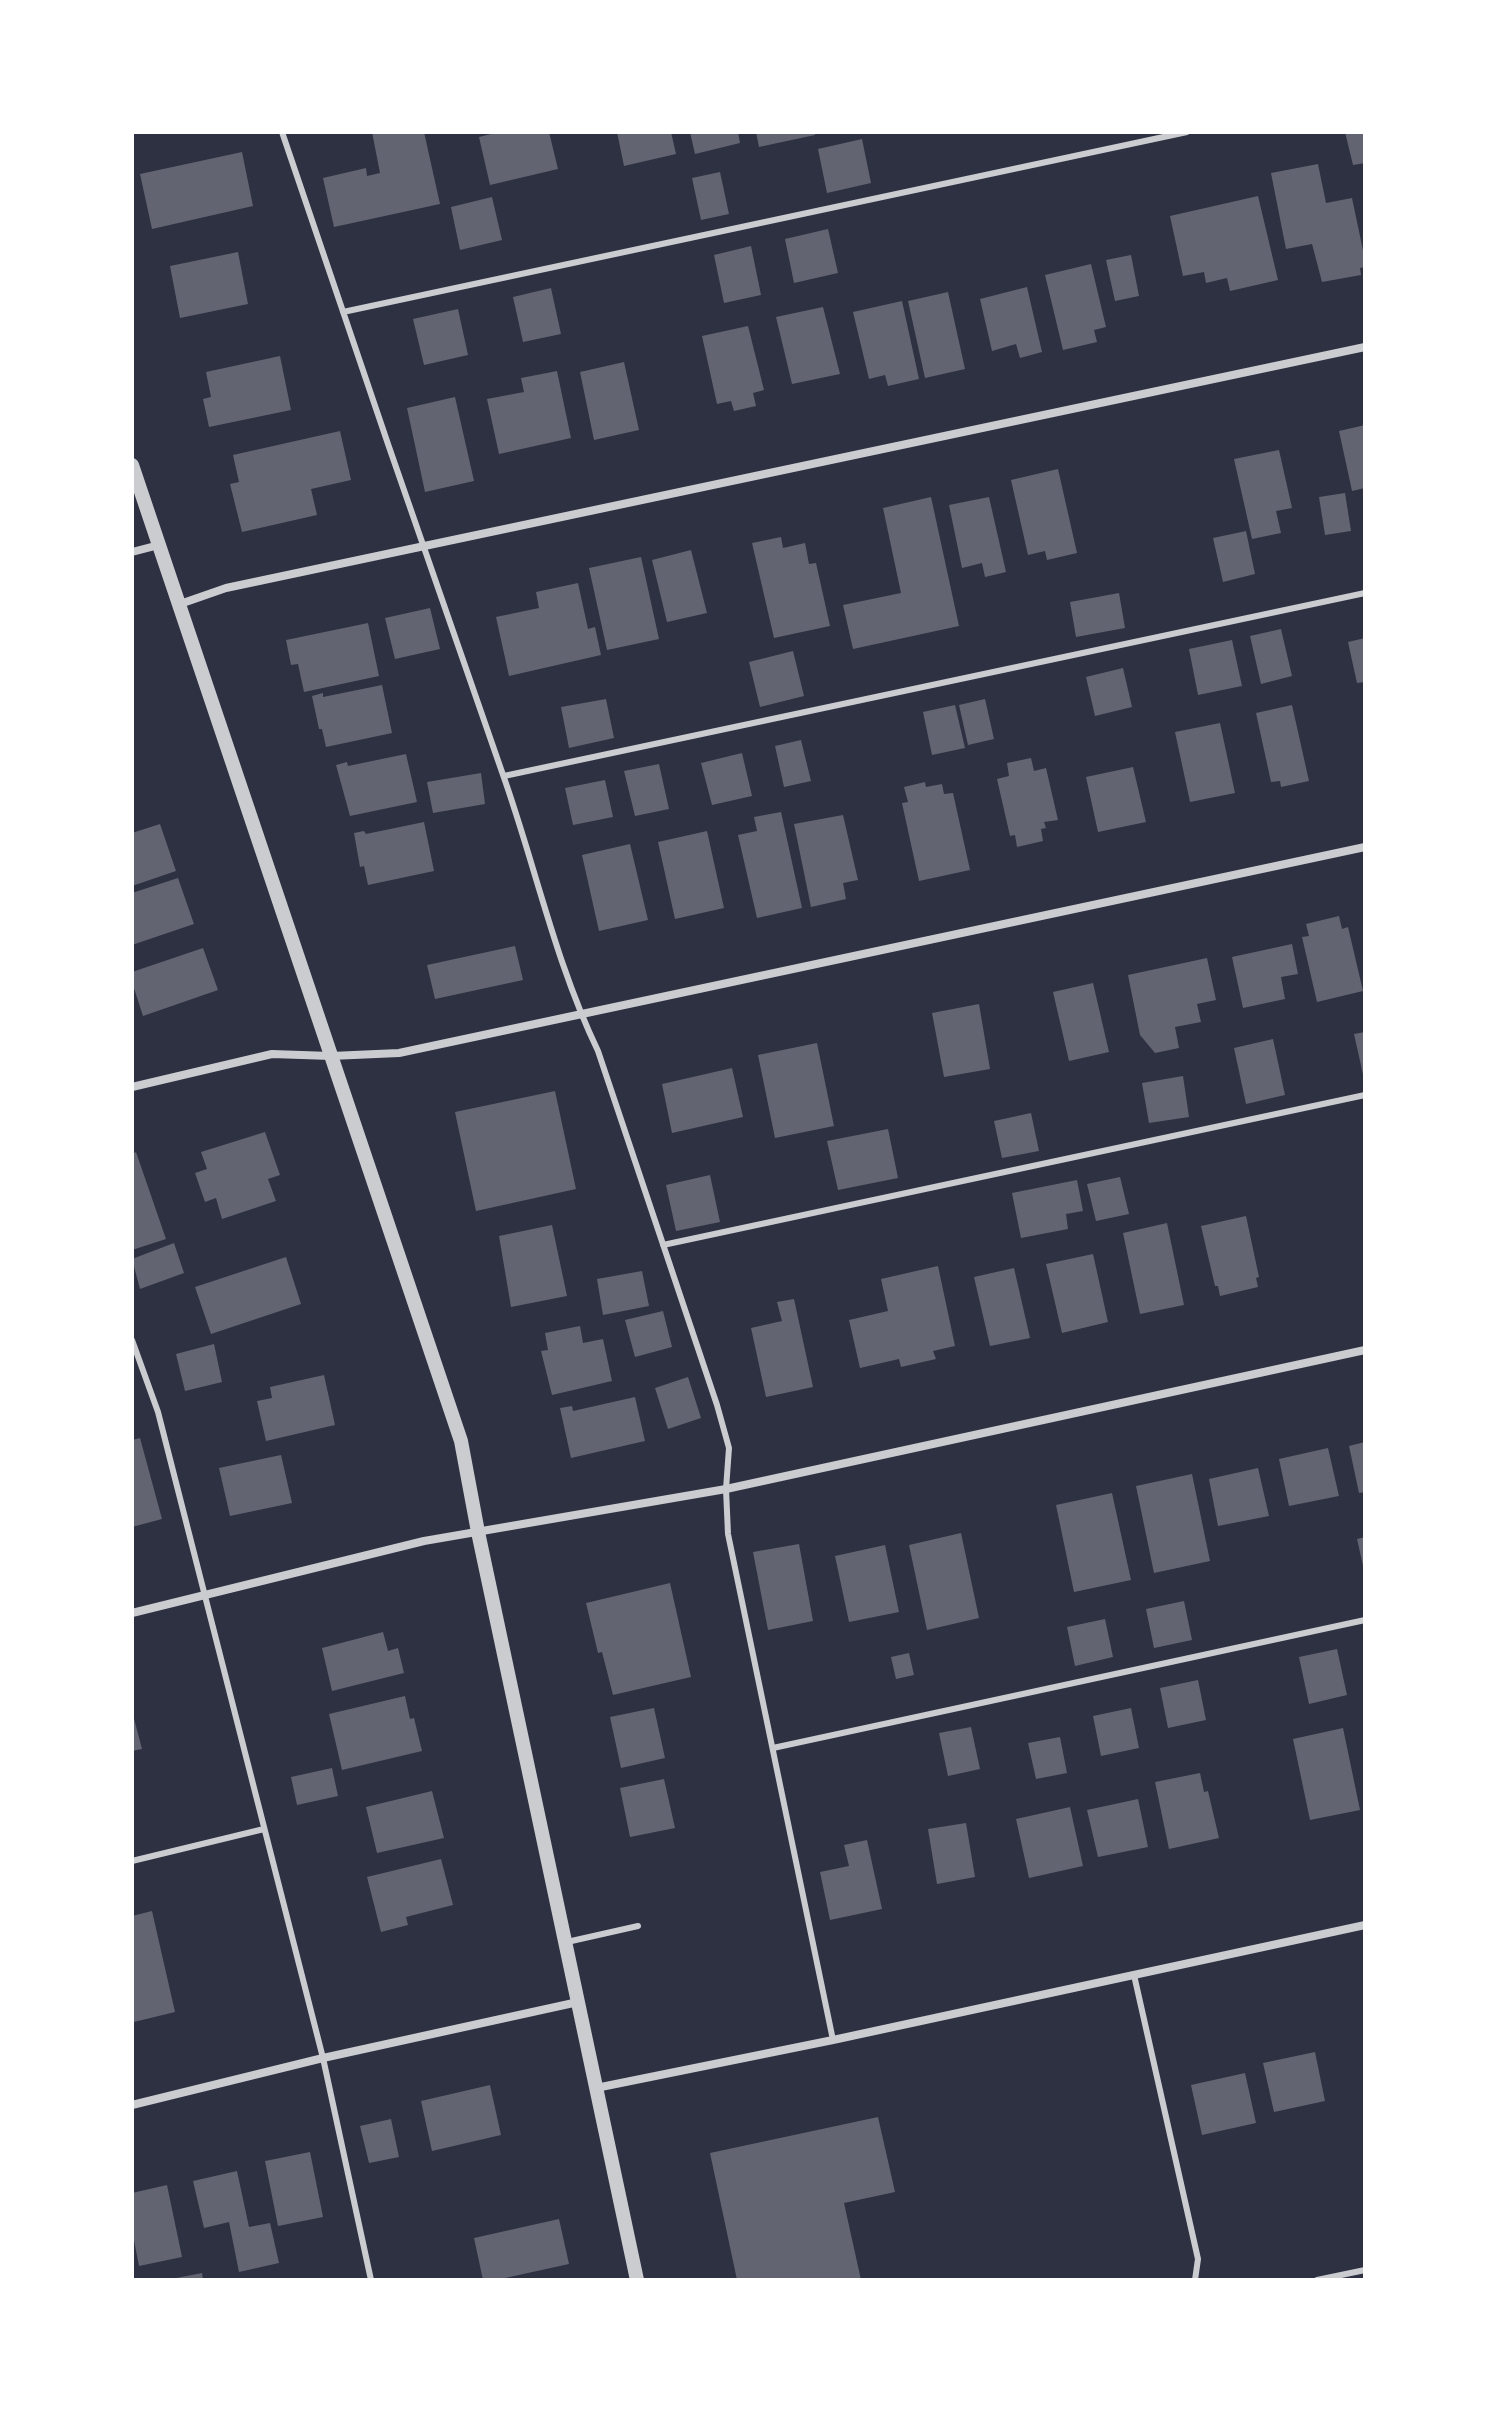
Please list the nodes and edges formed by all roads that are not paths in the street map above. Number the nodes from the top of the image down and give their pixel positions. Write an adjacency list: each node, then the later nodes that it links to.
1 (282, 132): 3 (lane)
2 (1187, 132): 3 (lane)
3 (343, 312): 7 (lane)
4 (1365, 347): 7 (street)
5 (132, 465): 6 (street)
6 (159, 545): 8 (street); 10 (street)
7 (422, 547): 10 (street); 11 (lane)
8 (132, 552)
9 (1365, 593): 11 (lane)
10 (180, 604): 14 (street)
11 (504, 776): 13 (lane)
12 (1365, 847): 13 (street)
13 (580, 1014): 14 (street); 17 (lane)
14 (331, 1056): 15 (street); 22 (street)
15 (132, 1087)
16 (1365, 1095): 17 (lane)
17 (663, 1245): 21 (lane)
18 (132, 1340): 20 (lane)
19 (1365, 1350): 21 (street)
20 (136, 1361): 23 (lane)
21 (726, 1489): 22 (street); 26 (lane)
22 (478, 1532): 23 (street); 31 (street)
23 (205, 1595): 24 (street); 27 (lane)
24 (132, 1613)
25 (1365, 1620): 26 (lane)
26 (773, 1748): 34 (lane)
27 (264, 1829): 28 (lane); 35 (lane)
28 (132, 1861)
29 (1365, 1925): 32 (street)
30 (638, 1926): 31 (lane)
31 (566, 1942): 33 (street)
32 (1134, 1975): 34 (street); 41 (lane)
33 (578, 2002): 35 (street); 36 (street)
34 (833, 2040): 36 (street)
35 (323, 2058): 37 (street); 39 (lane)
36 (596, 2088): 40 (street)
37 (132, 2105)
38 (1365, 2270): 42 (lane)
39 (371, 2280)
40 (637, 2280)
41 (1195, 2280)
42 (1317, 2280)

